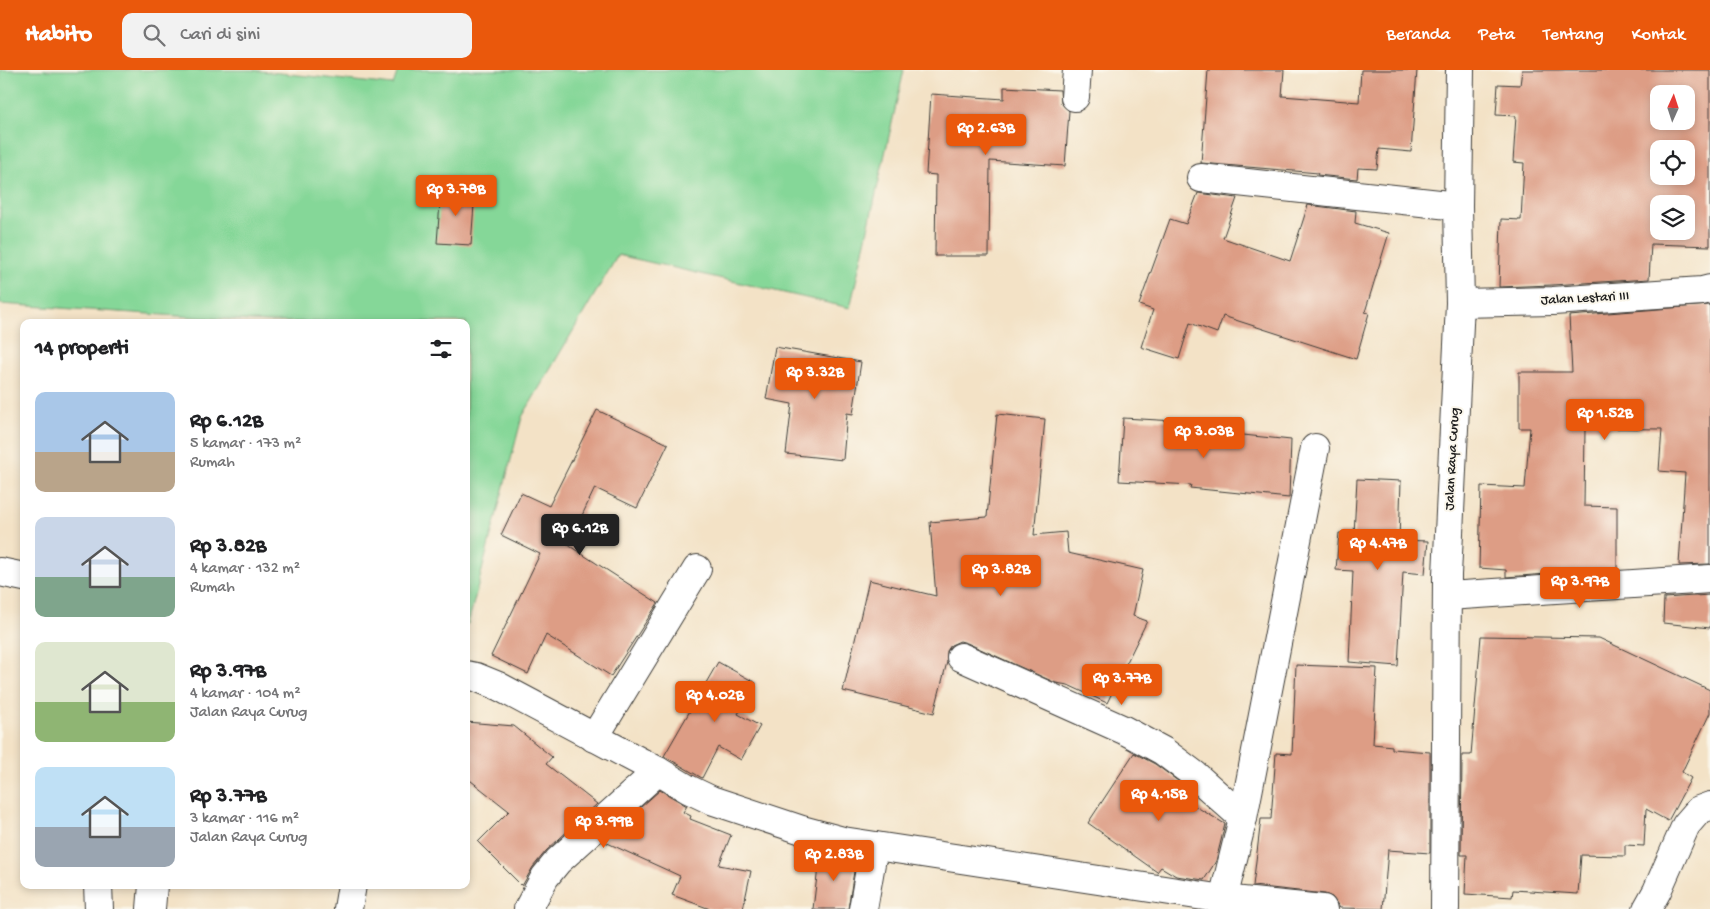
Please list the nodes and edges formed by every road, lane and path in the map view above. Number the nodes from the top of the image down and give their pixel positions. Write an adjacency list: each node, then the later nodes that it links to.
1 (1077, 70): 3 (street)
2 (1460, 70): 5 (street, Jalan Raya Curug)
3 (1074, 97)
4 (1201, 178): 5 (street)
5 (1458, 206): 7 (street, Jalan Raya Curug)
6 (1710, 289): 7 (street, Jalan Lestari III)
7 (1460, 303): 13 (street, Jalan Raya Curug)
8 (1315, 448): 19 (street)
9 (697, 569): 16 (street)
10 (0, 572): 11 (street)
11 (20, 576)
12 (1710, 579): 13 (street)
13 (1448, 596): 31 (street, Jalan Raya Curug)
14 (961, 657): 19 (street)
15 (470, 676): 16 (street)
16 (594, 738): 17 (street)
17 (658, 772): 20 (street); 28 (street)
18 (1710, 806): 32 (street)
19 (1243, 818): 24 (street)
20 (874, 846): 24 (street); 29 (street)
21 (98, 889): 25 (street)
22 (153, 889): 26 (street)
23 (351, 889): 27 (street)
24 (1223, 899): 30 (street)
25 (99, 909)
26 (151, 909)
27 (348, 909)
28 (528, 909)
29 (863, 909)
30 (1324, 909)
31 (1445, 909)
32 (1647, 909)

